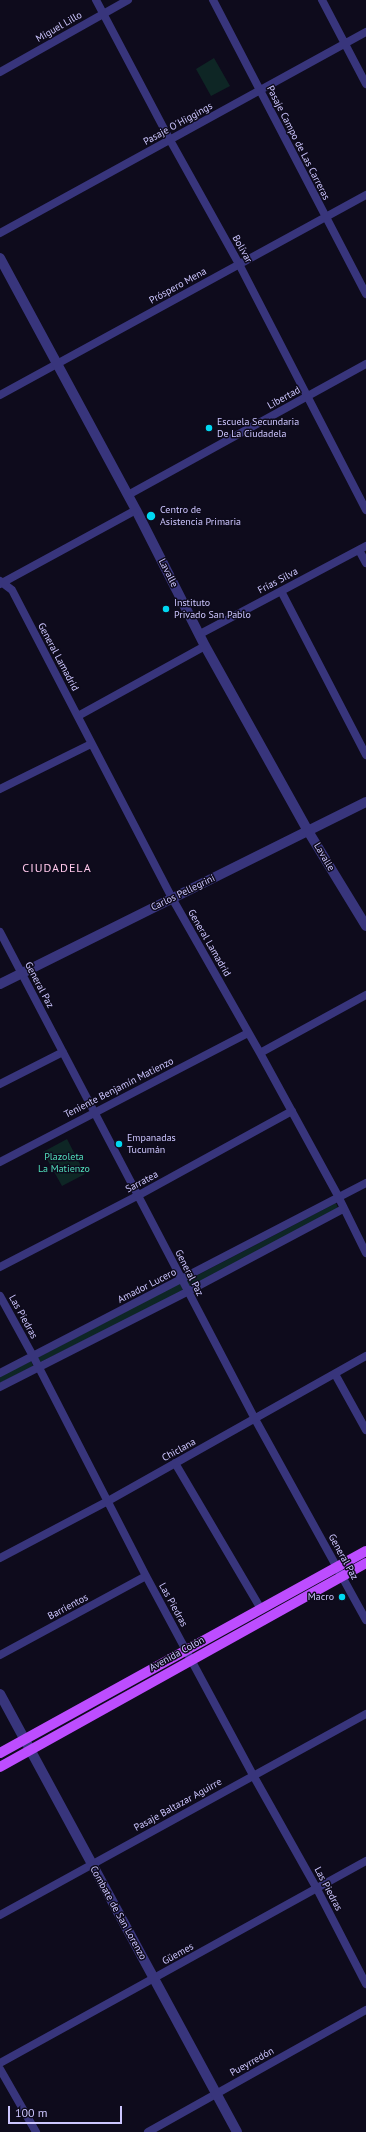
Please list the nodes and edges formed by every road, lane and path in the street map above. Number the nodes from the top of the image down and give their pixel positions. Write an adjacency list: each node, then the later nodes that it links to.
1 (96, 0): 5 (street, Bolívar)
2 (128, 0): 5 (street, Miguel Lillo)
3 (213, 0): 10 (street, Pasaje Campo de Las Carreras)
4 (322, 0): 7 (street)
5 (103, 14): 8 (street, Miguel Lillo); 11 (street, Bolívar)
6 (366, 32): 7 (street, Pasaje O´Higgings)
7 (346, 44): 9 (street); 10 (street, Pasaje O´Higgings)
8 (0, 72)
9 (366, 84)
10 (260, 91): 11 (street, Pasaje O´Higgings); 13 (street, Pasaje Campo de Las Carreras)
11 (170, 140): 14 (street, Pasaje O´Higgings); 16 (street, Bolívar)
12 (366, 195): 13 (street, Próspero Mena)
13 (325, 217): 16 (street, Próspero Mena); 17 (street, Pasaje Campo de Las Carreras)
14 (0, 233)
15 (0, 258): 18 (street, Lavalle)
16 (239, 264): 18 (street, Próspero Mena); 21 (street, Bolívar)
17 (366, 294)
18 (58, 364): 20 (street, Próspero Mena); 22 (street, Lavalle)
19 (366, 364): 21 (street, Libertad)
20 (0, 395)
21 (307, 397): 22 (street, Libertad); 24 (street, Bolívar)
22 (128, 495): 23 (street, Lavalle)
23 (136, 510): 27 (street); 29 (street, Lavalle)
24 (366, 510)
25 (362, 548): 26 (street); 28 (street, Frías Silva)
26 (366, 564)
27 (1, 583): 31 (street, General Lamadrid)
28 (281, 591): 29 (street, Frías Silva); 33 (street)
29 (200, 634): 30 (street, Lavalle)
30 (205, 646): 31 (street); 36 (street, Lavalle)
31 (78, 716): 32 (street, General Lamadrid)
32 (91, 744): 34 (street); 37 (street, General Lamadrid)
33 (366, 755)
34 (0, 790)
35 (366, 802): 36 (street, Carlos Pellegrini)
36 (308, 831): 37 (street, Carlos Pellegrini); 38 (street, Lavalle)
37 (172, 898): 40 (street, Carlos Pellegrini); 43 (street, General Lamadrid)
38 (366, 926)
39 (0, 932): 40 (street, General Paz)
40 (21, 973): 41 (street, Carlos Pellegrini); 44 (street, General Paz)
41 (0, 984)
42 (366, 995): 45 (street)
43 (248, 1033): 45 (street, General Lamadrid); 48 (street, Teniente Benjamín Matienzo)
44 (63, 1052): 46 (street); 48 (street, General Paz)
45 (260, 1053): 47 (street, General Lamadrid)
46 (0, 1084)
47 (292, 1111): 51 (street, Sarratea); 52 (street, General Lamadrid)
48 (94, 1112): 49 (street, Teniente Benjamín Matienzo); 51 (street, General Paz)
49 (0, 1162)
50 (366, 1183): 52 (street, Amador Lucero)
51 (139, 1195): 55 (street, Sarratea); 56 (street, General Paz)
52 (338, 1198): 53 (street, General Lamadrid); 56 (street, Amador Lucero)
53 (343, 1209): 54 (street, General Lamadrid); 57 (street)
54 (366, 1253)
55 (0, 1267)
56 (181, 1279): 57 (street, General Paz); 59 (street, Amador Lucero)
57 (187, 1292): 61 (street); 65 (street, General Paz)
58 (0, 1296): 59 (street, Las Piedras)
59 (33, 1356): 61 (street, Las Piedras); 62 (street, Amador Lucero)
60 (366, 1356): 63 (street, Chiclana)
61 (38, 1367): 64 (street); 68 (street, Las Piedras)
62 (0, 1373)
63 (335, 1374): 65 (street, Chiclana); 66 (street)
64 (0, 1387)
65 (255, 1419): 67 (street, Chiclana); 72 (street, General Paz)
66 (366, 1430)
67 (176, 1463): 68 (street, Chiclana); 74 (street)
68 (108, 1501): 70 (street, Chiclana); 73 (street, Las Piedras)
69 (366, 1552): 72 (main road, Avenida Colón)
70 (0, 1558)
71 (366, 1562): 72 (main road, Avenida Colón)
72 (340, 1572): 74 (main road, Avenida Colón); 75 (street, General Paz); 78 (main road, Avenida Colón)
73 (146, 1576): 76 (street, Las Piedras); 77 (street, Barrientos)
74 (261, 1609): 76 (main road, Avenida Colón)
75 (366, 1620)
76 (186, 1650): 78 (street, Las Piedras); 81 (main road, Avenida Colón)
77 (0, 1655)
78 (192, 1659): 82 (main road, Avenida Colón); 85 (street, Las Piedras)
79 (0, 1694): 81 (street, Combate de San Lorenzo)
80 (366, 1714): 85 (street, Pasaje Baltazar Aguirre)
81 (24, 1740): 82 (street, Combate de San Lorenzo); 83 (main road, Avenida Colón)
82 (30, 1750): 84 (main road, Avenida Colón); 87 (street, Combate de San Lorenzo)
83 (0, 1753)
84 (0, 1767)
85 (253, 1775): 87 (street, Pasaje Baltazar Aguirre); 88 (street, Las Piedras)
86 (366, 1861): 88 (street, Güemes)
87 (91, 1865): 89 (street, Pasaje Baltazar Aguirre); 90 (street, Combate de San Lorenzo)
88 (317, 1889): 90 (street, Güemes); 91 (street, Las Piedras)
89 (0, 1915)
90 (155, 1978): 93 (street, Güemes); 95 (street, Combate de San Lorenzo)
91 (366, 1984)
92 (366, 2010): 95 (street, Pueyrredón)
93 (0, 2063)
94 (0, 2069): 96 (street)
95 (217, 2094): 97 (street, Pueyrredón); 98 (street, Combate de San Lorenzo)
96 (36, 2132)
97 (148, 2132)
98 (237, 2132)

